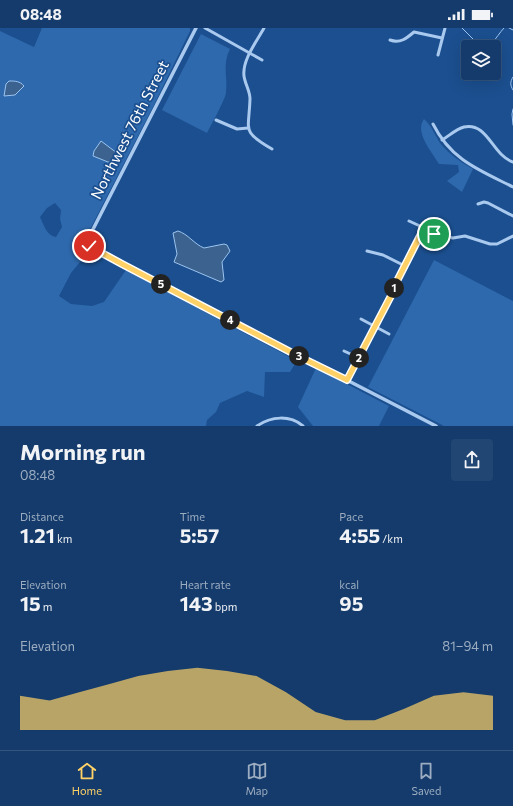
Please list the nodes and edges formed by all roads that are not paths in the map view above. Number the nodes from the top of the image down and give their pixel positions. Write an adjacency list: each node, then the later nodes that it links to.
1 (196, 28): 31 (street, Northwest 76th Street)
2 (205, 28): 8 (street)
3 (264, 28): 8 (street)
4 (445, 28): 6 (street)
5 (414, 30): 6 (street); 7 (street)
6 (442, 38): 9 (street)
7 (390, 40)
8 (250, 53): 10 (street); 13 (street)
9 (438, 54)
10 (262, 60)
11 (216, 120): 13 (street)
12 (433, 124): 14 (street)
13 (248, 128): 15 (street)
14 (442, 140): 16 (street); 17 (street)
15 (272, 149)
16 (513, 162)
17 (513, 188)
18 (478, 204): 19 (street)
19 (513, 216)
20 (429, 219): 22 (street)
21 (409, 221): 22 (street)
22 (424, 228): 23 (street); 25 (street)
23 (513, 236)
24 (366, 251): 25 (street)
25 (405, 266): 27 (street)
26 (361, 319): 27 (street)
27 (375, 326): 28 (street); 30 (street)
28 (389, 334)
29 (344, 351): 30 (street)
30 (358, 358): 31 (street)
31 (347, 380): 34 (street)
32 (258, 426): 33 (street)
33 (303, 426)
34 (436, 426)

